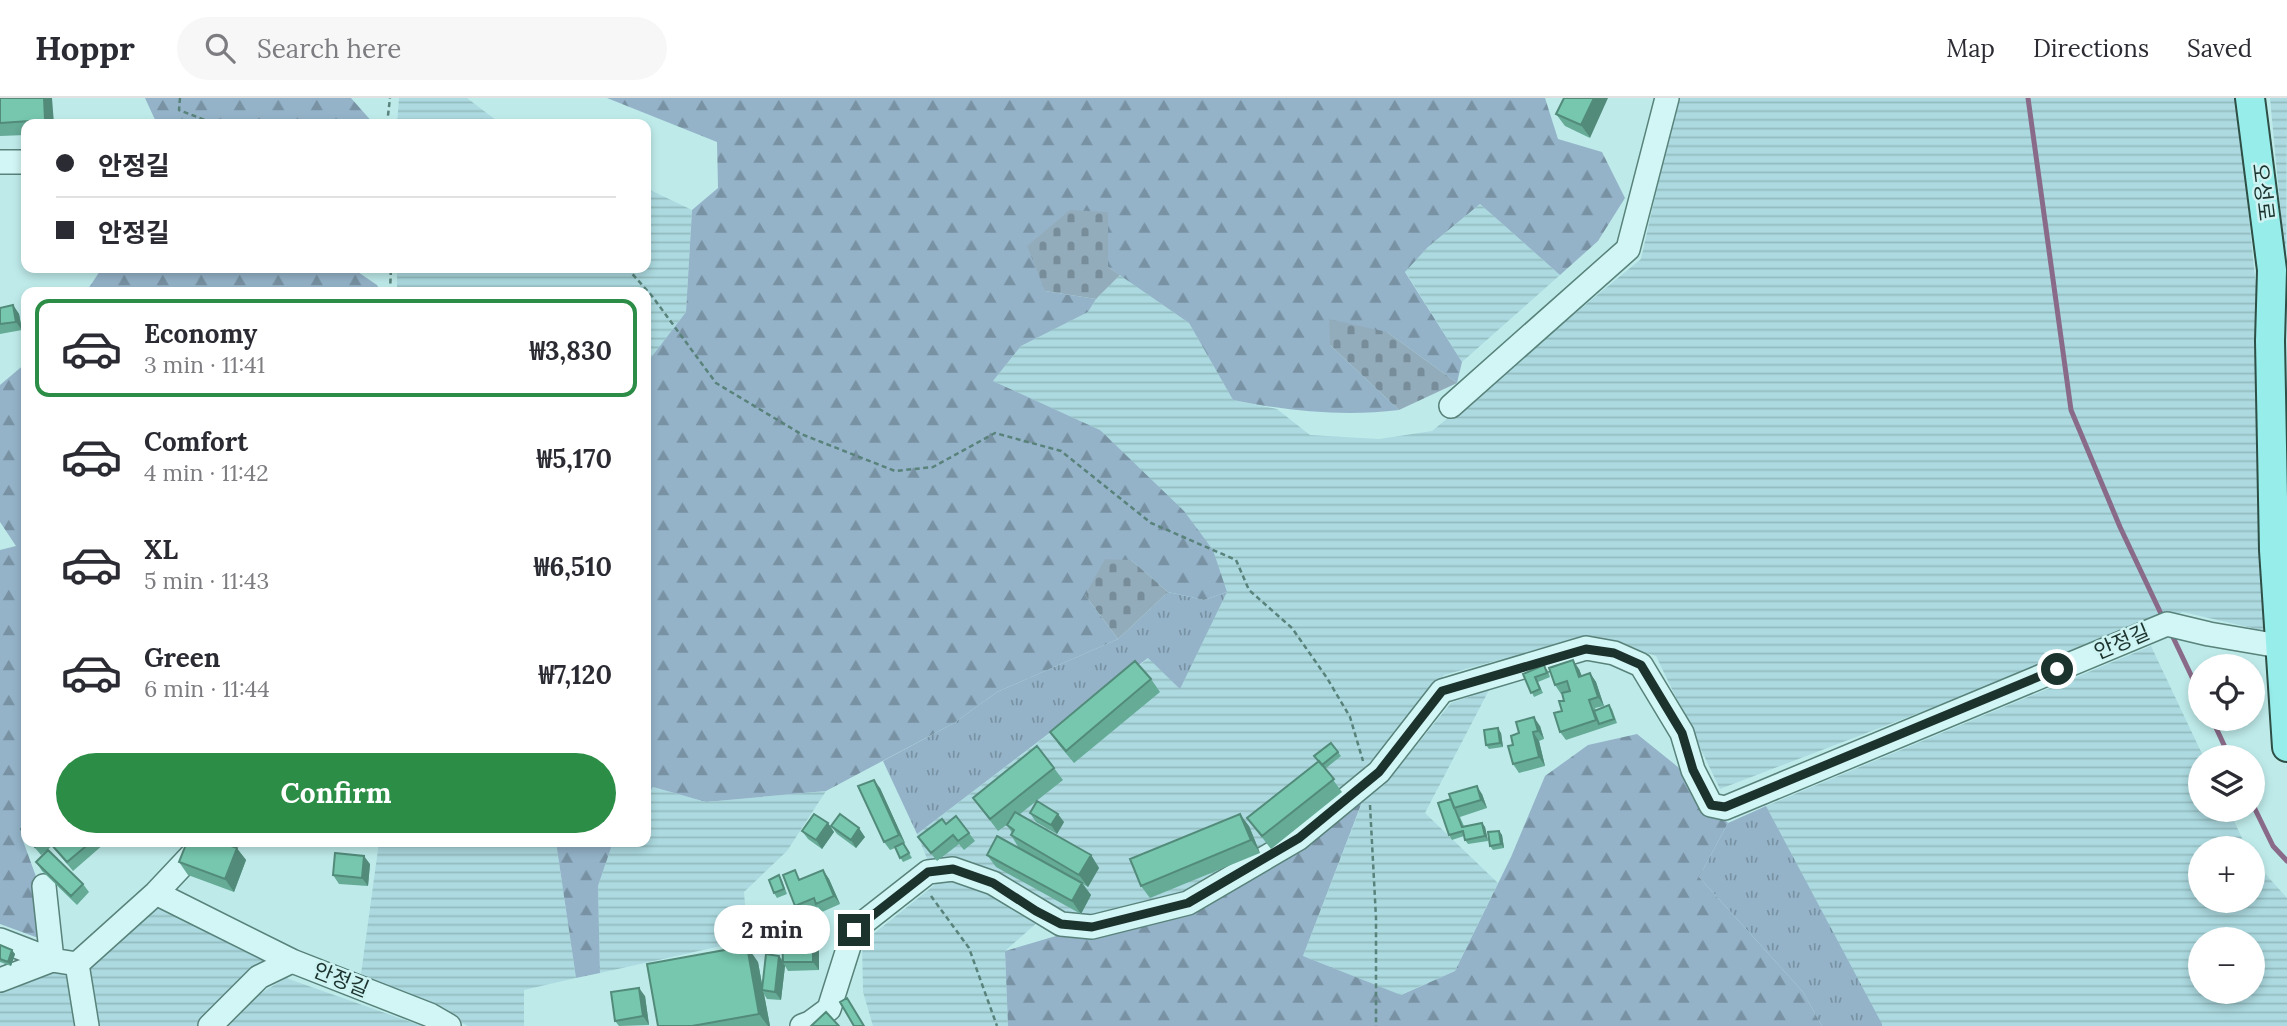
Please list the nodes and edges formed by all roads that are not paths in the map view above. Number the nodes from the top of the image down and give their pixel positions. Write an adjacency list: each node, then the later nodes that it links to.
1 (1667, 98): 5 (street)
2 (2250, 98): 6 (main road, 오성로)
3 (0, 162): 4 (street)
4 (21, 162)
5 (1451, 405)
6 (2280, 546): 7 (main road, 오성로)
7 (2279, 646): 8 (main road, 오성로); 20 (street, 안정길)
8 (2287, 747)
9 (199, 847): 11 (street)
10 (44, 886): 13 (street)
11 (156, 893): 14 (street); 15 (street)
12 (0, 940): 13 (street)
13 (52, 960): 15 (street); 16 (street)
14 (292, 961): 18 (street, 안정길); 19 (street, 안정길)
15 (77, 964): 17 (street)
16 (0, 979)
17 (87, 1026)
18 (209, 1026)
19 (449, 1026)
20 (802, 1026)

